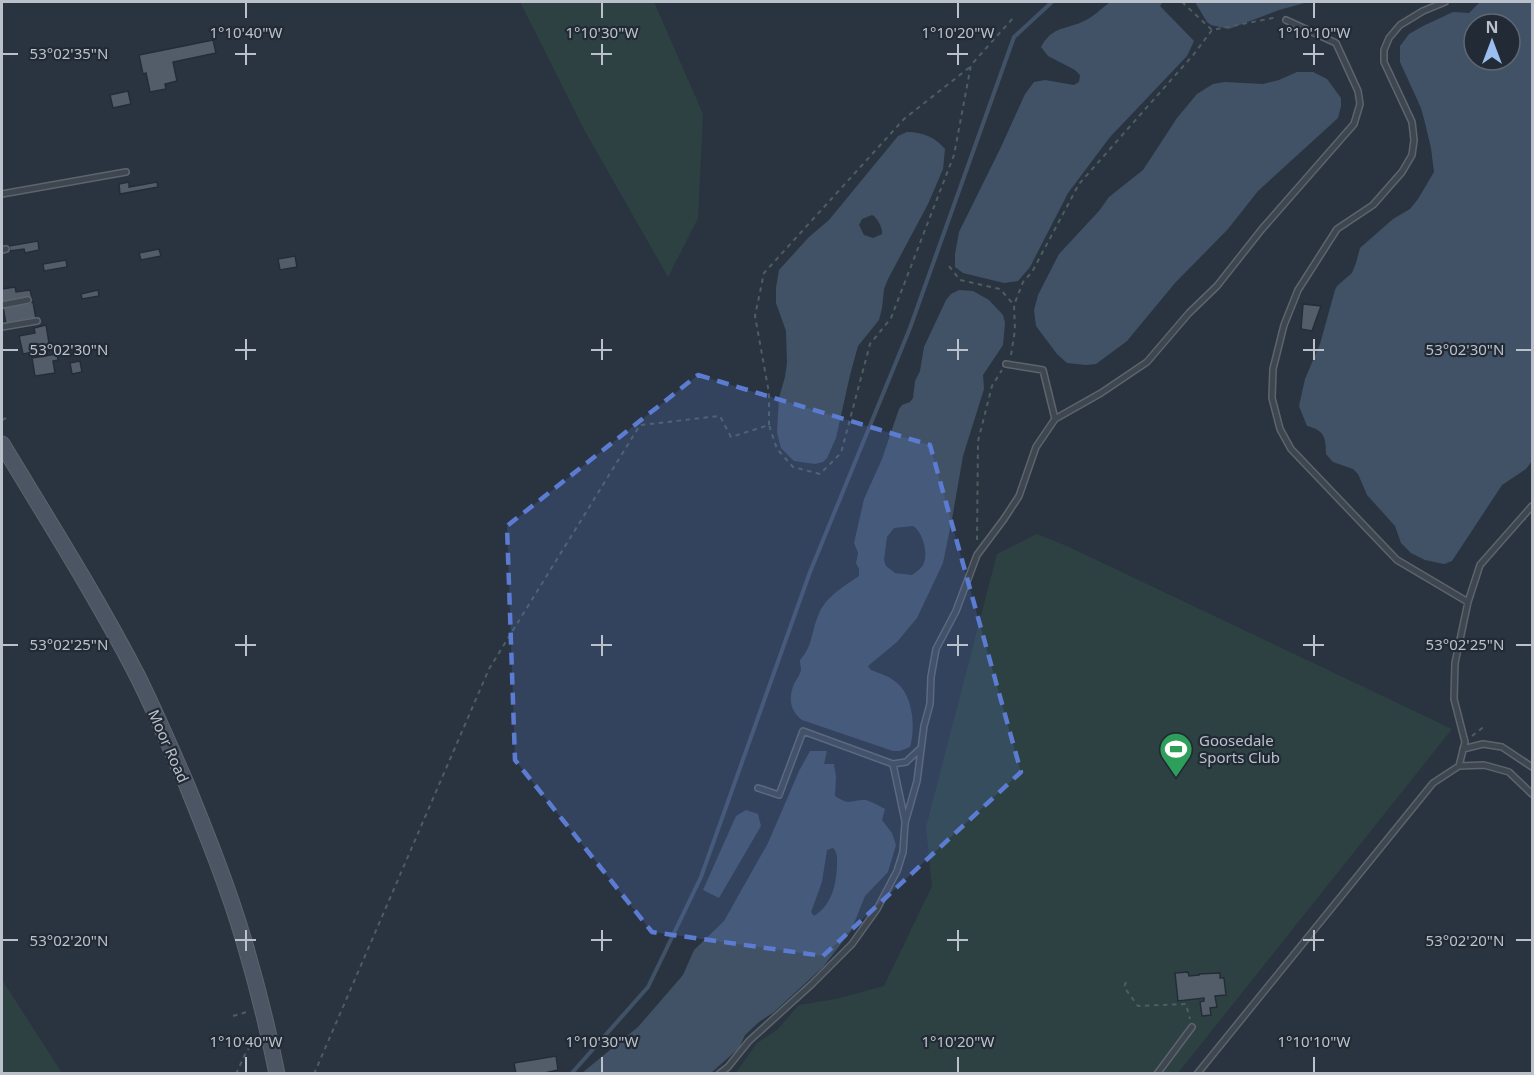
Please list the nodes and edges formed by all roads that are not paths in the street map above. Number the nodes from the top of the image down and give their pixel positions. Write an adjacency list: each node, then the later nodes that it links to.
1 (1445, 2): 13 (lane)
2 (1286, 20): 10 (lane)
3 (126, 172): 4 (lane)
4 (2, 194)
5 (28, 300): 6 (lane)
6 (2, 305)
7 (36, 321): 8 (lane)
8 (2, 327)
9 (1006, 364): 10 (lane)
10 (1055, 419): 14 (lane)
11 (2, 444): 23 (main road, Moor Road)
12 (1533, 506): 13 (lane)
13 (1468, 602): 15 (lane)
14 (921, 747): 16 (lane); 21 (lane)
15 (1463, 749): 17 (lane); 18 (lane)
16 (893, 764): 19 (lane); 21 (lane)
17 (1459, 766): 20 (lane); 26 (lane)
18 (1533, 767)
19 (758, 788)
20 (1533, 794)
21 (906, 823): 24 (lane)
22 (1192, 1028): 25 (lane)
23 (277, 1074)
24 (719, 1074)
25 (1157, 1074)
26 (1197, 1074)

